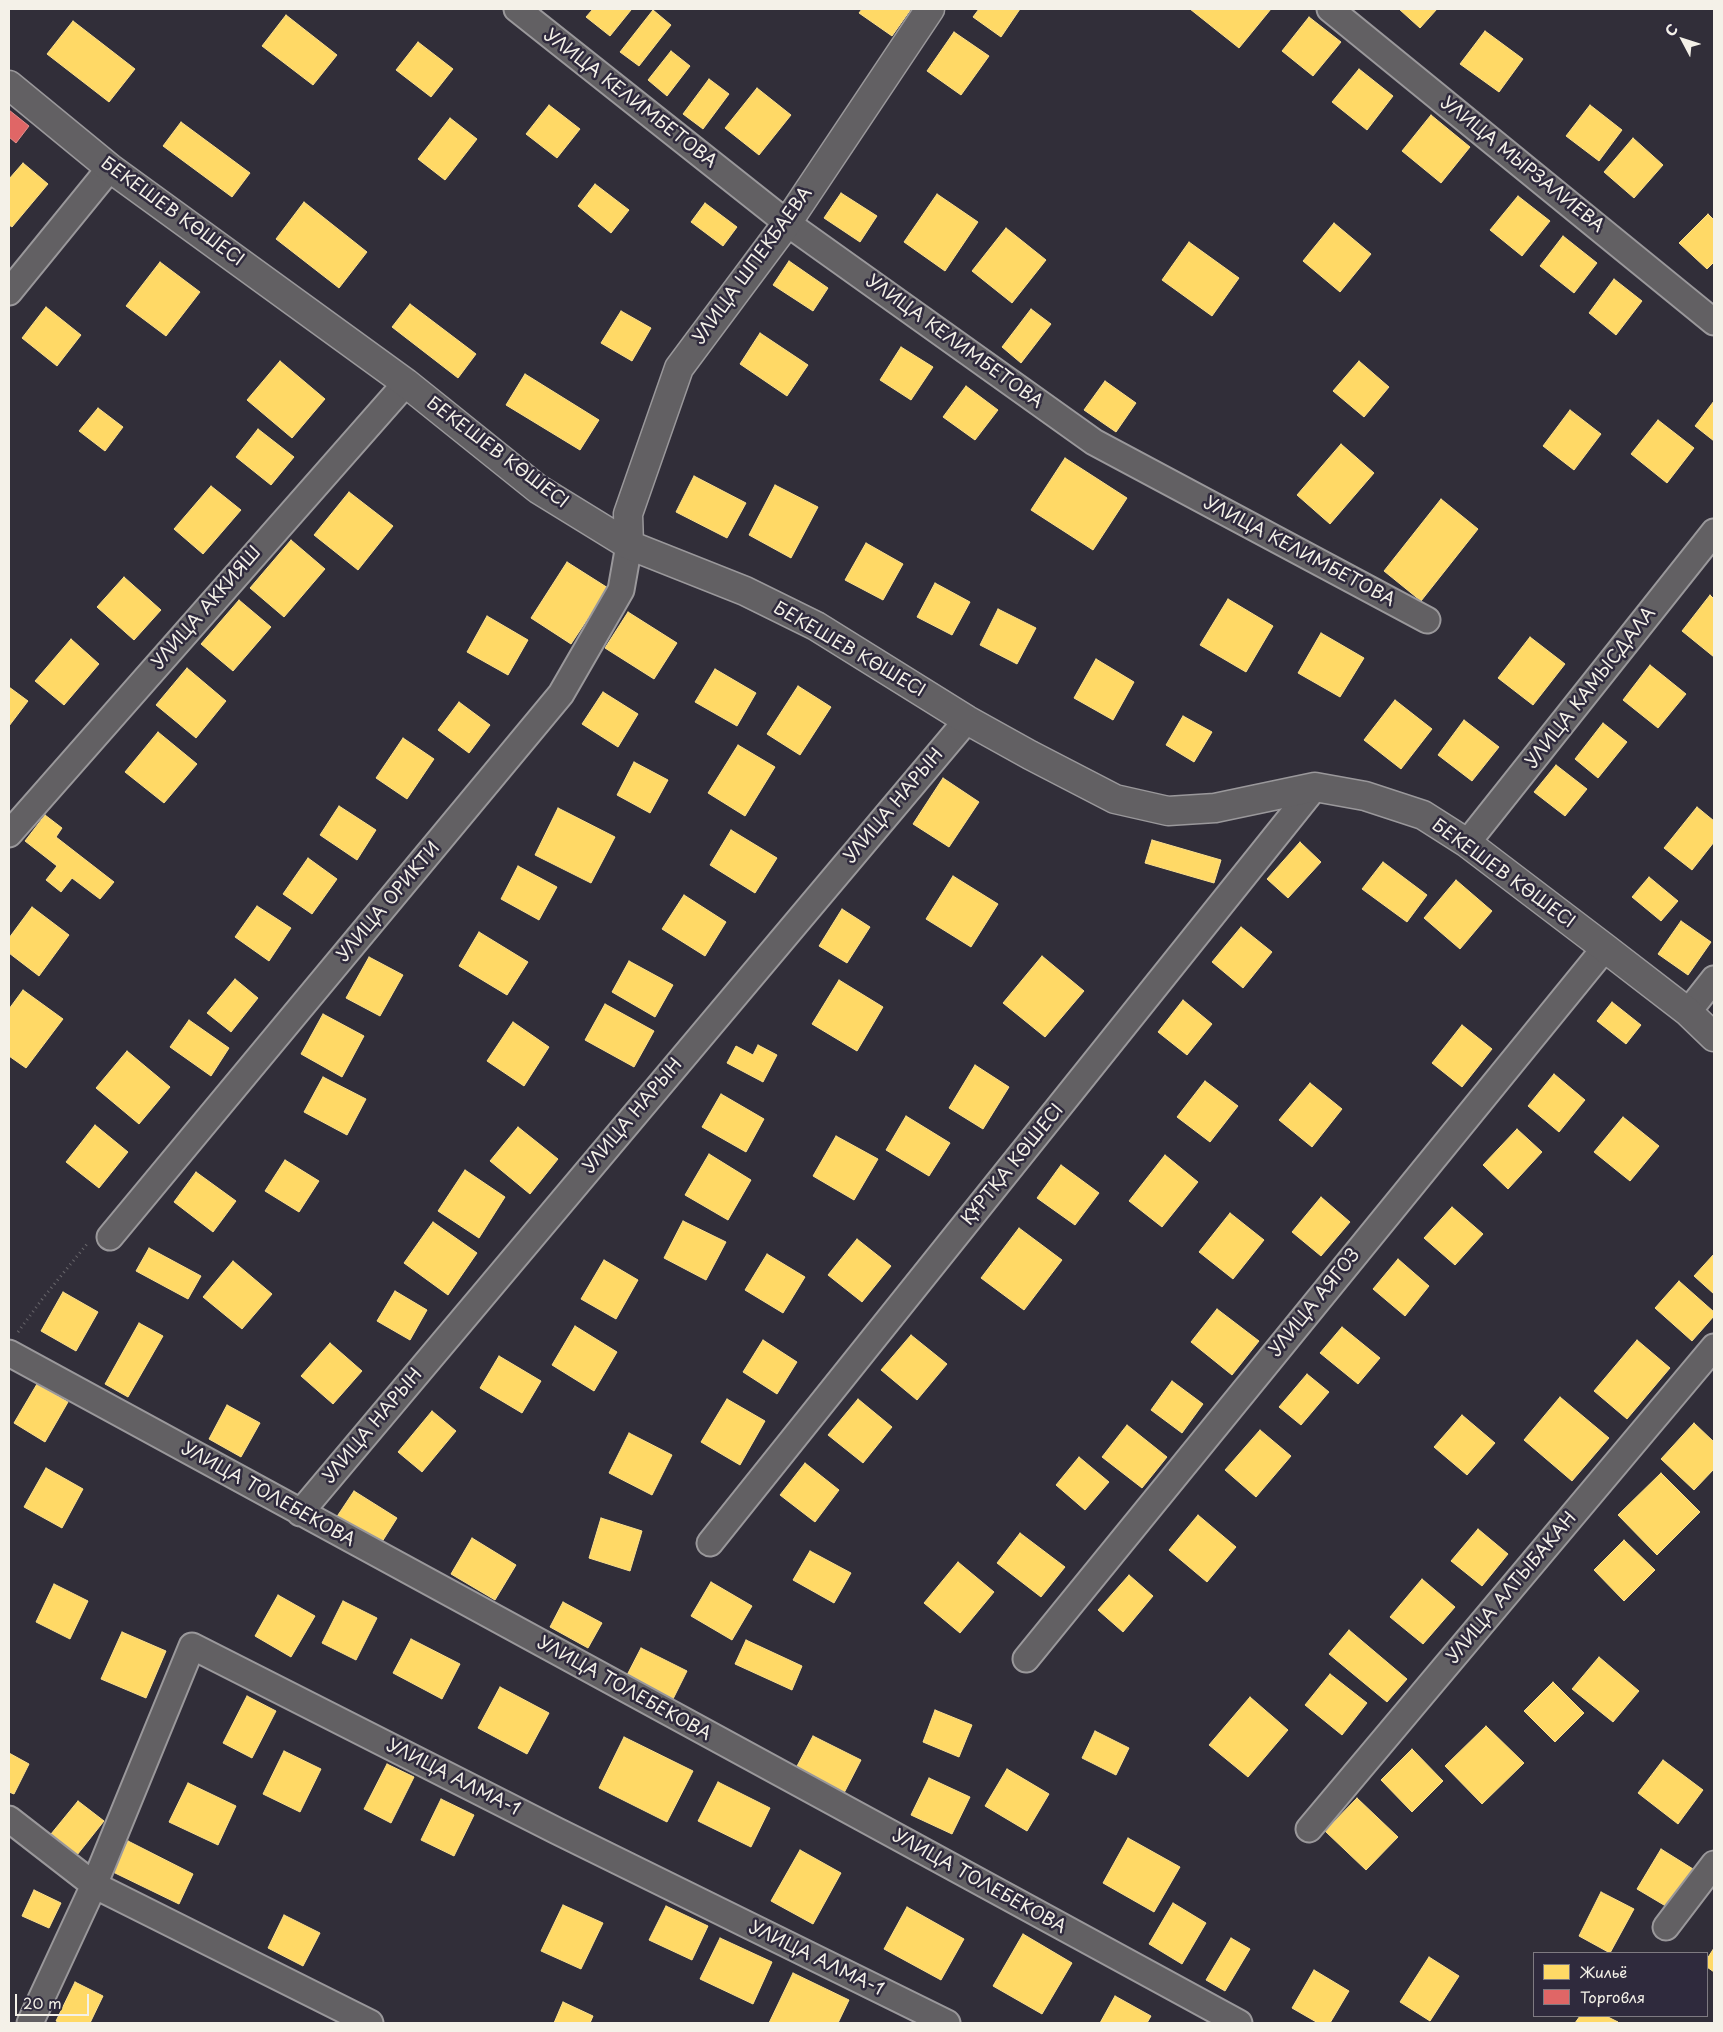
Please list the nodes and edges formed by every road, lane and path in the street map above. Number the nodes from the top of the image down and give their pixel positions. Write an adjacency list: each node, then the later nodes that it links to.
1 (517, 9): 6 (street, УЛИЦА КЕЛИМБЕТОВА)
2 (930, 9): 6 (main road, УЛИЦА ШПЕКБАЕВА)
3 (1330, 9): 8 (street, УЛИЦА МЫРЗАЛИЕВА)
4 (9, 85): 5 (main road, БЕКЕШЕВ КӨШЕСІ)
5 (110, 168): 7 (street); 9 (main road, БЕКЕШЕВ КӨШЕСІ)
6 (787, 223): 11 (main road, УЛИЦА ШПЕКБАЕВА); 12 (street, УЛИЦА КЕЛИМБЕТОВА)
7 (9, 292)
8 (1714, 322)
9 (406, 383): 11 (main road, БЕКЕШЕВ КӨШЕСІ); 15 (street, УЛИЦА АККИЯШ)
10 (1714, 532): 16 (street, УЛИЦА КАМЫСДАЛА)
11 (630, 545): 13 (main road, БЕКЕШЕВ КӨШЕСІ); 21 (street, УЛИЦА ОРИКТИ)
12 (1427, 620)
13 (967, 720): 14 (main road, БЕКЕШЕВ КӨШЕСІ); 24 (street, УЛИЦА НАРЫН)
14 (1315, 787): 16 (main road, БЕКЕШЕВ КӨШЕСІ); 25 (street, ҚҰРТҚА КӨШЕСІ)
15 (9, 834)
16 (1467, 843): 17 (main road, БЕКЕШЕВ КӨШЕСІ)
17 (1605, 948): 19 (main road, БЕКЕШЕВ КӨШЕСІ); 26 (street, УЛИЦА АЯГОЗ)
18 (1714, 979): 19 (street)
19 (1688, 1012): 20 (main road, БЕКЕШЕВ КӨШЕСІ)
20 (1714, 1037)
21 (110, 1237): 22 (path)
22 (13, 1343): 24 (street, УЛИЦА ТОЛЕБЕКОВА)
23 (1714, 1347): 28 (street, УЛИЦА АЛТЫБАКАН)
24 (300, 1513): 35 (street, УЛИЦА ТОЛЕБЕКОВА)
25 (710, 1543)
26 (1026, 1659)
27 (9, 1818): 30 (street)
28 (1309, 1829)
29 (1714, 1864): 31 (street)
30 (94, 1886): 32 (street, УЛИЦА АЛМА-1); 33 (street); 34 (street, УЛИЦА АЛМА-1)
31 (1666, 1927)
32 (30, 2023)
33 (368, 2023)
34 (947, 2023)
35 (1239, 2023)

